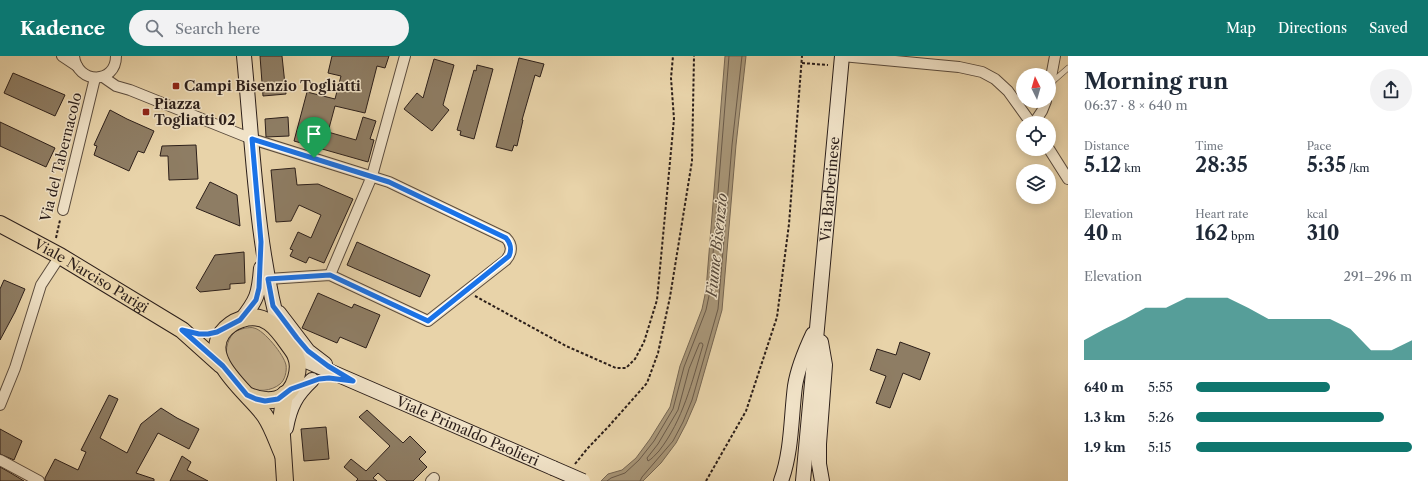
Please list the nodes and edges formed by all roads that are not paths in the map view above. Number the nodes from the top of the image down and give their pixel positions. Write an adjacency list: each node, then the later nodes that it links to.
1 (62, 56): 7 (street)
2 (116, 56): 10 (street)
3 (244, 56): 15 (main road)
4 (405, 56): 17 (street)
5 (1055, 56): 8 (street)
6 (841, 60): 14 (street); 27 (main road, Via Barberinese)
7 (75, 61): 11 (street)
8 (1053, 68)
9 (1068, 68): 12 (lane)
10 (113, 69): 11 (street); 13 (street)
11 (99, 78): 13 (street); 19 (street, Via del Tabernacolo)
12 (1056, 80)
13 (130, 90): 15 (street)
14 (1028, 116)
15 (252, 139): 17 (street); 21 (main road)
16 (1053, 156): 18 (street)
17 (372, 176): 23 (street); 23 (street)
18 (1068, 179)
19 (63, 210)
20 (0, 224): 22 (main road, Viale Narciso Parigi)
21 (261, 242): 24 (main road); 26 (main road)
22 (60, 248): 29 (main road, Viale Narciso Parigi); 37 (street)
23 (330, 275): 24 (street)
24 (268, 279): 25 (main road)
25 (273, 306): 30 (main road); 34 (main road)
26 (240, 320): 28 (main road); 30 (main road)
27 (818, 322): 43 (main road); 44 (main road); 45 (main road)
28 (226, 327): 29 (main road, Viale Narciso Parigi); 32 (main road)
29 (182, 330): 32 (main road, Viale Narciso Parigi)
30 (281, 335): 31 (main road)
31 (297, 357): 34 (main road, Viale Primaldo Paolieri); 35 (main road)
32 (223, 366): 36 (main road)
33 (312, 380): 34 (main road, Viale Primaldo Paolieri); 35 (main road, Viale Primaldo Paolieri); 38 (main road)
34 (353, 381): 42 (main road, Viale Primaldo Paolieri, bridge)
35 (288, 392): 36 (main road); 38 (main road)
36 (247, 395): 38 (main road)
37 (0, 405)
38 (283, 450): 41 (main road)
39 (0, 460): 40 (street)
40 (39, 481)
41 (285, 481)
42 (583, 481)
43 (781, 481)
44 (803, 481)
45 (822, 481)

